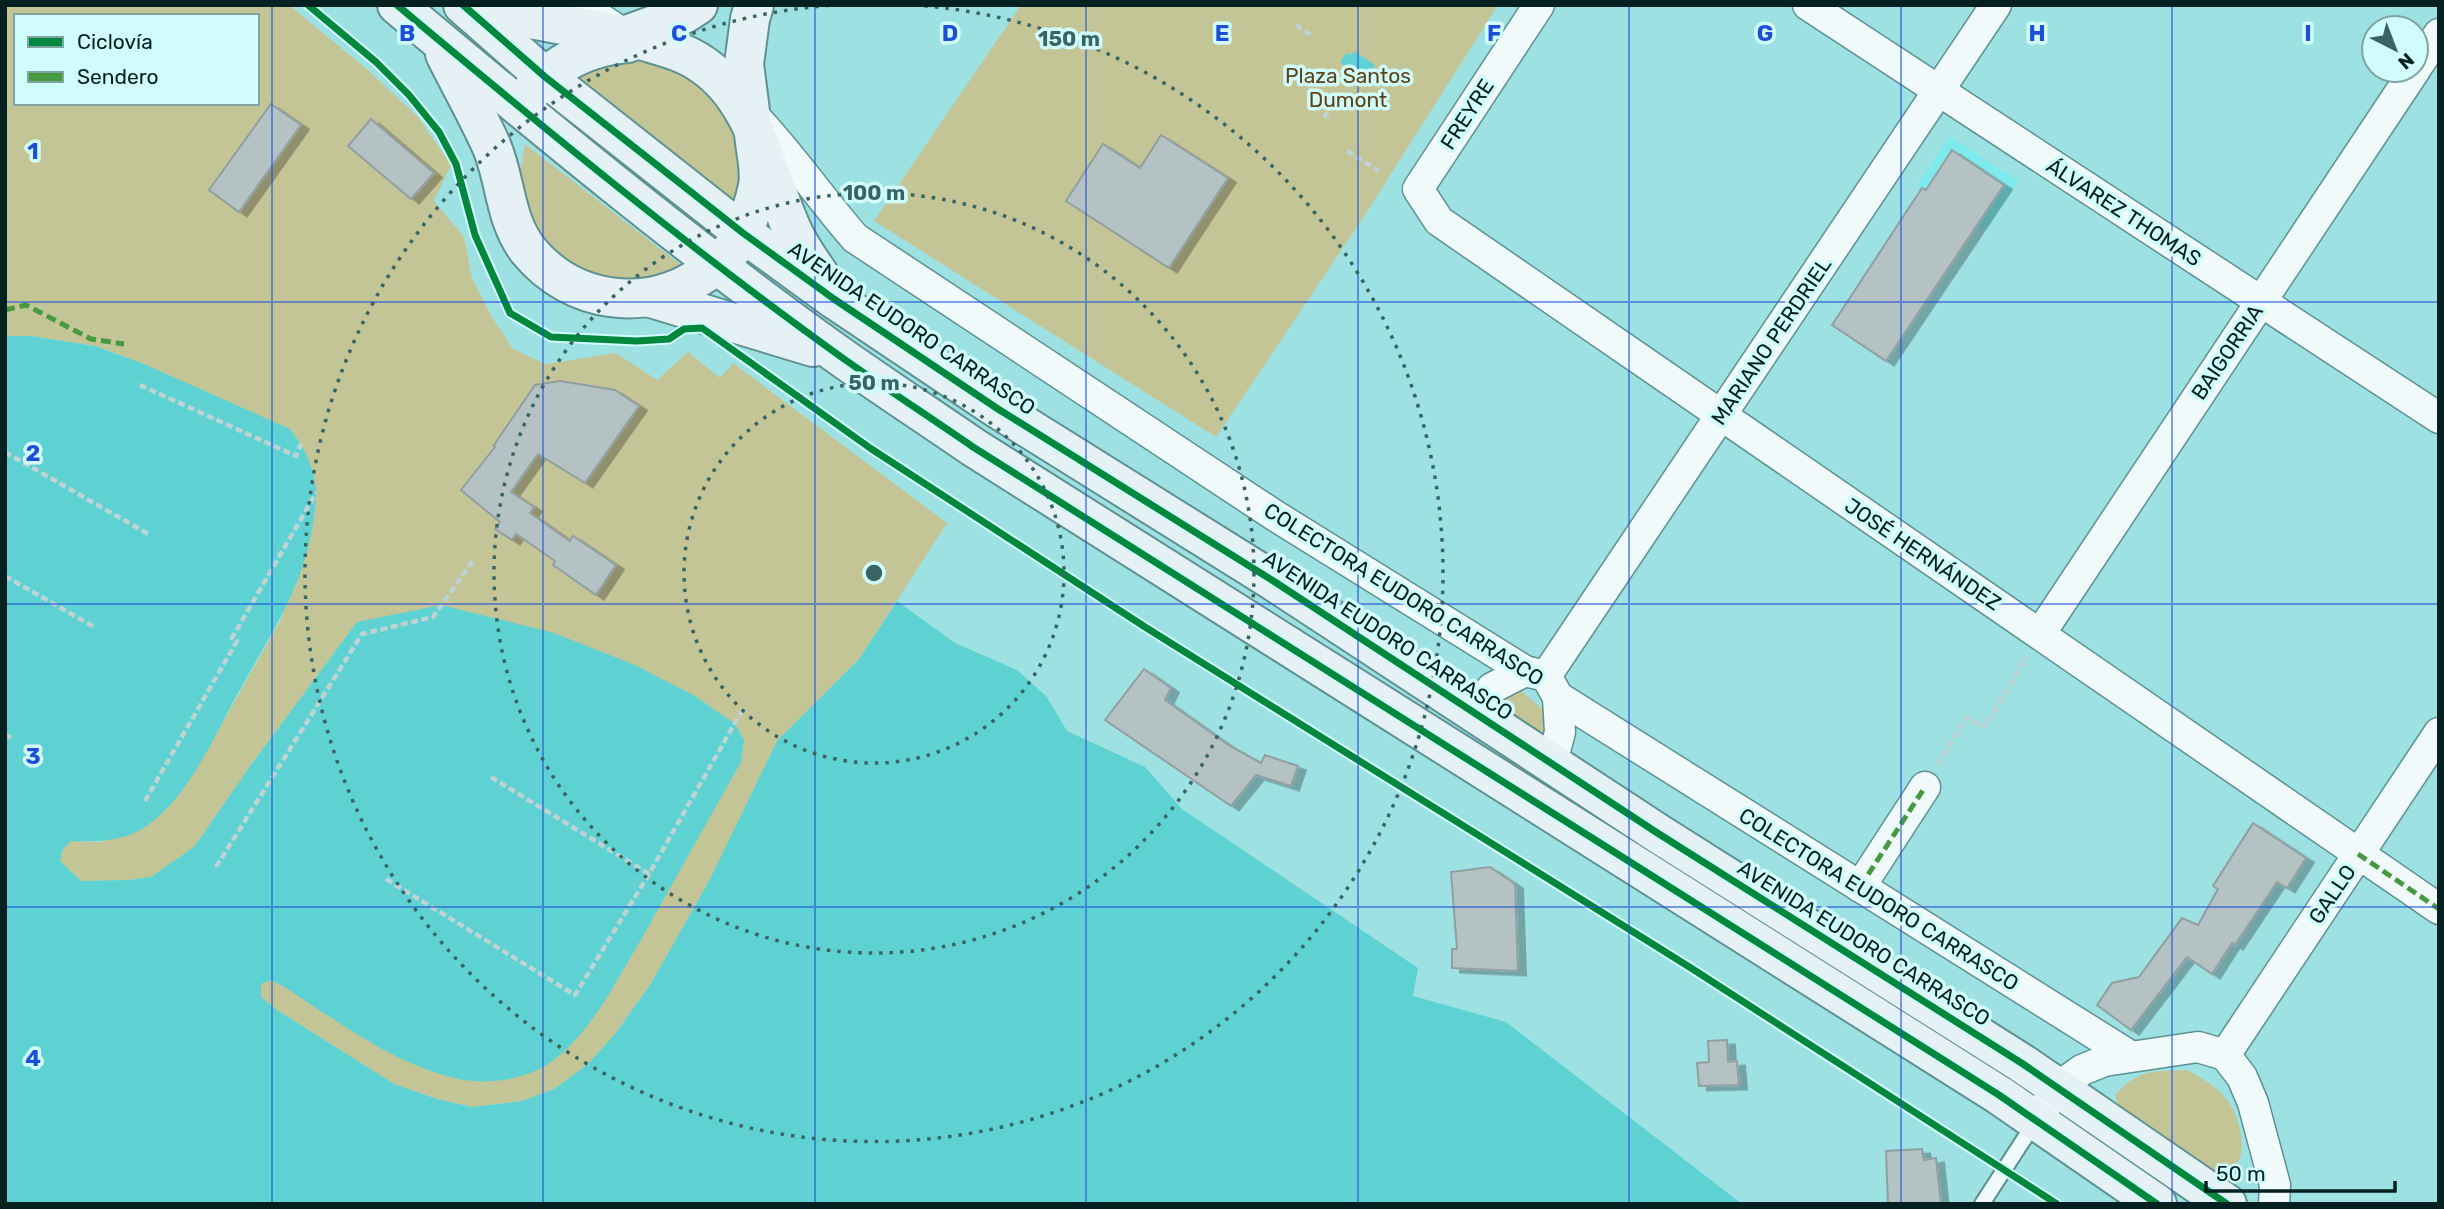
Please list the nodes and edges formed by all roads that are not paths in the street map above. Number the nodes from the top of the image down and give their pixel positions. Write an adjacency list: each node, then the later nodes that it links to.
1 (397, 5): 10 (main road)
2 (463, 5): 12 (main road, AVENIDA EUDORO CARRASCO)
3 (487, 5): 11 (main road)
4 (580, 5): 11 (street)
5 (698, 5): 11 (main road)
6 (754, 5): 16 (main road)
7 (1539, 5): 18 (street, FREYRE)
8 (1808, 5): 14 (street, ÁLVAREZ THOMAS)
9 (1996, 5): 14 (street, MARIANO PERDRIEL)
10 (438, 40): 15 (main road); 17 (main road)
11 (611, 41): 12 (main road); 16 (main road)
12 (544, 76): 15 (main road); 19 (main road, AVENIDA EUDORO CARRASCO)
13 (2405, 84): 23 (street, BAIGORRIA)
14 (1938, 90): 23 (street, ÁLVAREZ THOMAS); 25 (street, MARIANO PERDRIEL)
15 (519, 107): 17 (main road); 20 (main road)
16 (752, 112): 19 (main road); 22 (main road); 28 (street, COLECTORA EUDORO CARRASCO)
17 (502, 183): 21 (main road)
18 (1418, 188): 25 (street, JOSÉ HERNÁNDEZ)
19 (743, 233): 20 (main road); 22 (main road, AVENIDA EUDORO CARRASCO)
20 (719, 264): 21 (main road); 24 (main road)
21 (651, 298): 24 (main road)
22 (834, 299): 29 (main road, AVENIDA EUDORO CARRASCO)
23 (2261, 302): 26 (street, ÁLVAREZ THOMAS); 27 (street, BAIGORRIA)
24 (837, 355): 39 (main road)
25 (1721, 415): 27 (street, JOSÉ HERNÁNDEZ); 28 (street, MARIANO PERDRIEL)
26 (2439, 418)
27 (2040, 634): 33 (street, JOSÉ HERNÁNDEZ)
28 (1543, 681): 29 (street, MARIANO PERDRIEL); 31 (street); 34 (street, COLECTORA EUDORO CARRASCO)
29 (1473, 710): 31 (main road, AVENIDA EUDORO CARRASCO)
30 (2439, 733): 33 (street, GALLO)
31 (1552, 762): 38 (main road, AVENIDA EUDORO CARRASCO)
32 (1925, 787): 34 (street)
33 (2358, 854): 35 (street, JOSÉ HERNÁNDEZ); 36 (street, GALLO)
34 (1860, 887): 37 (street, COLECTORA EUDORO CARRASCO)
35 (2439, 909)
36 (2225, 1055): 37 (street); 43 (street)
37 (2130, 1056): 38 (street)
38 (2057, 1088): 39 (street); 42 (main road, AVENIDA EUDORO CARRASCO)
39 (2036, 1121): 40 (lane); 41 (main road)
40 (1982, 1204)
41 (2157, 1204)
42 (2227, 1204)
43 (2274, 1204)

